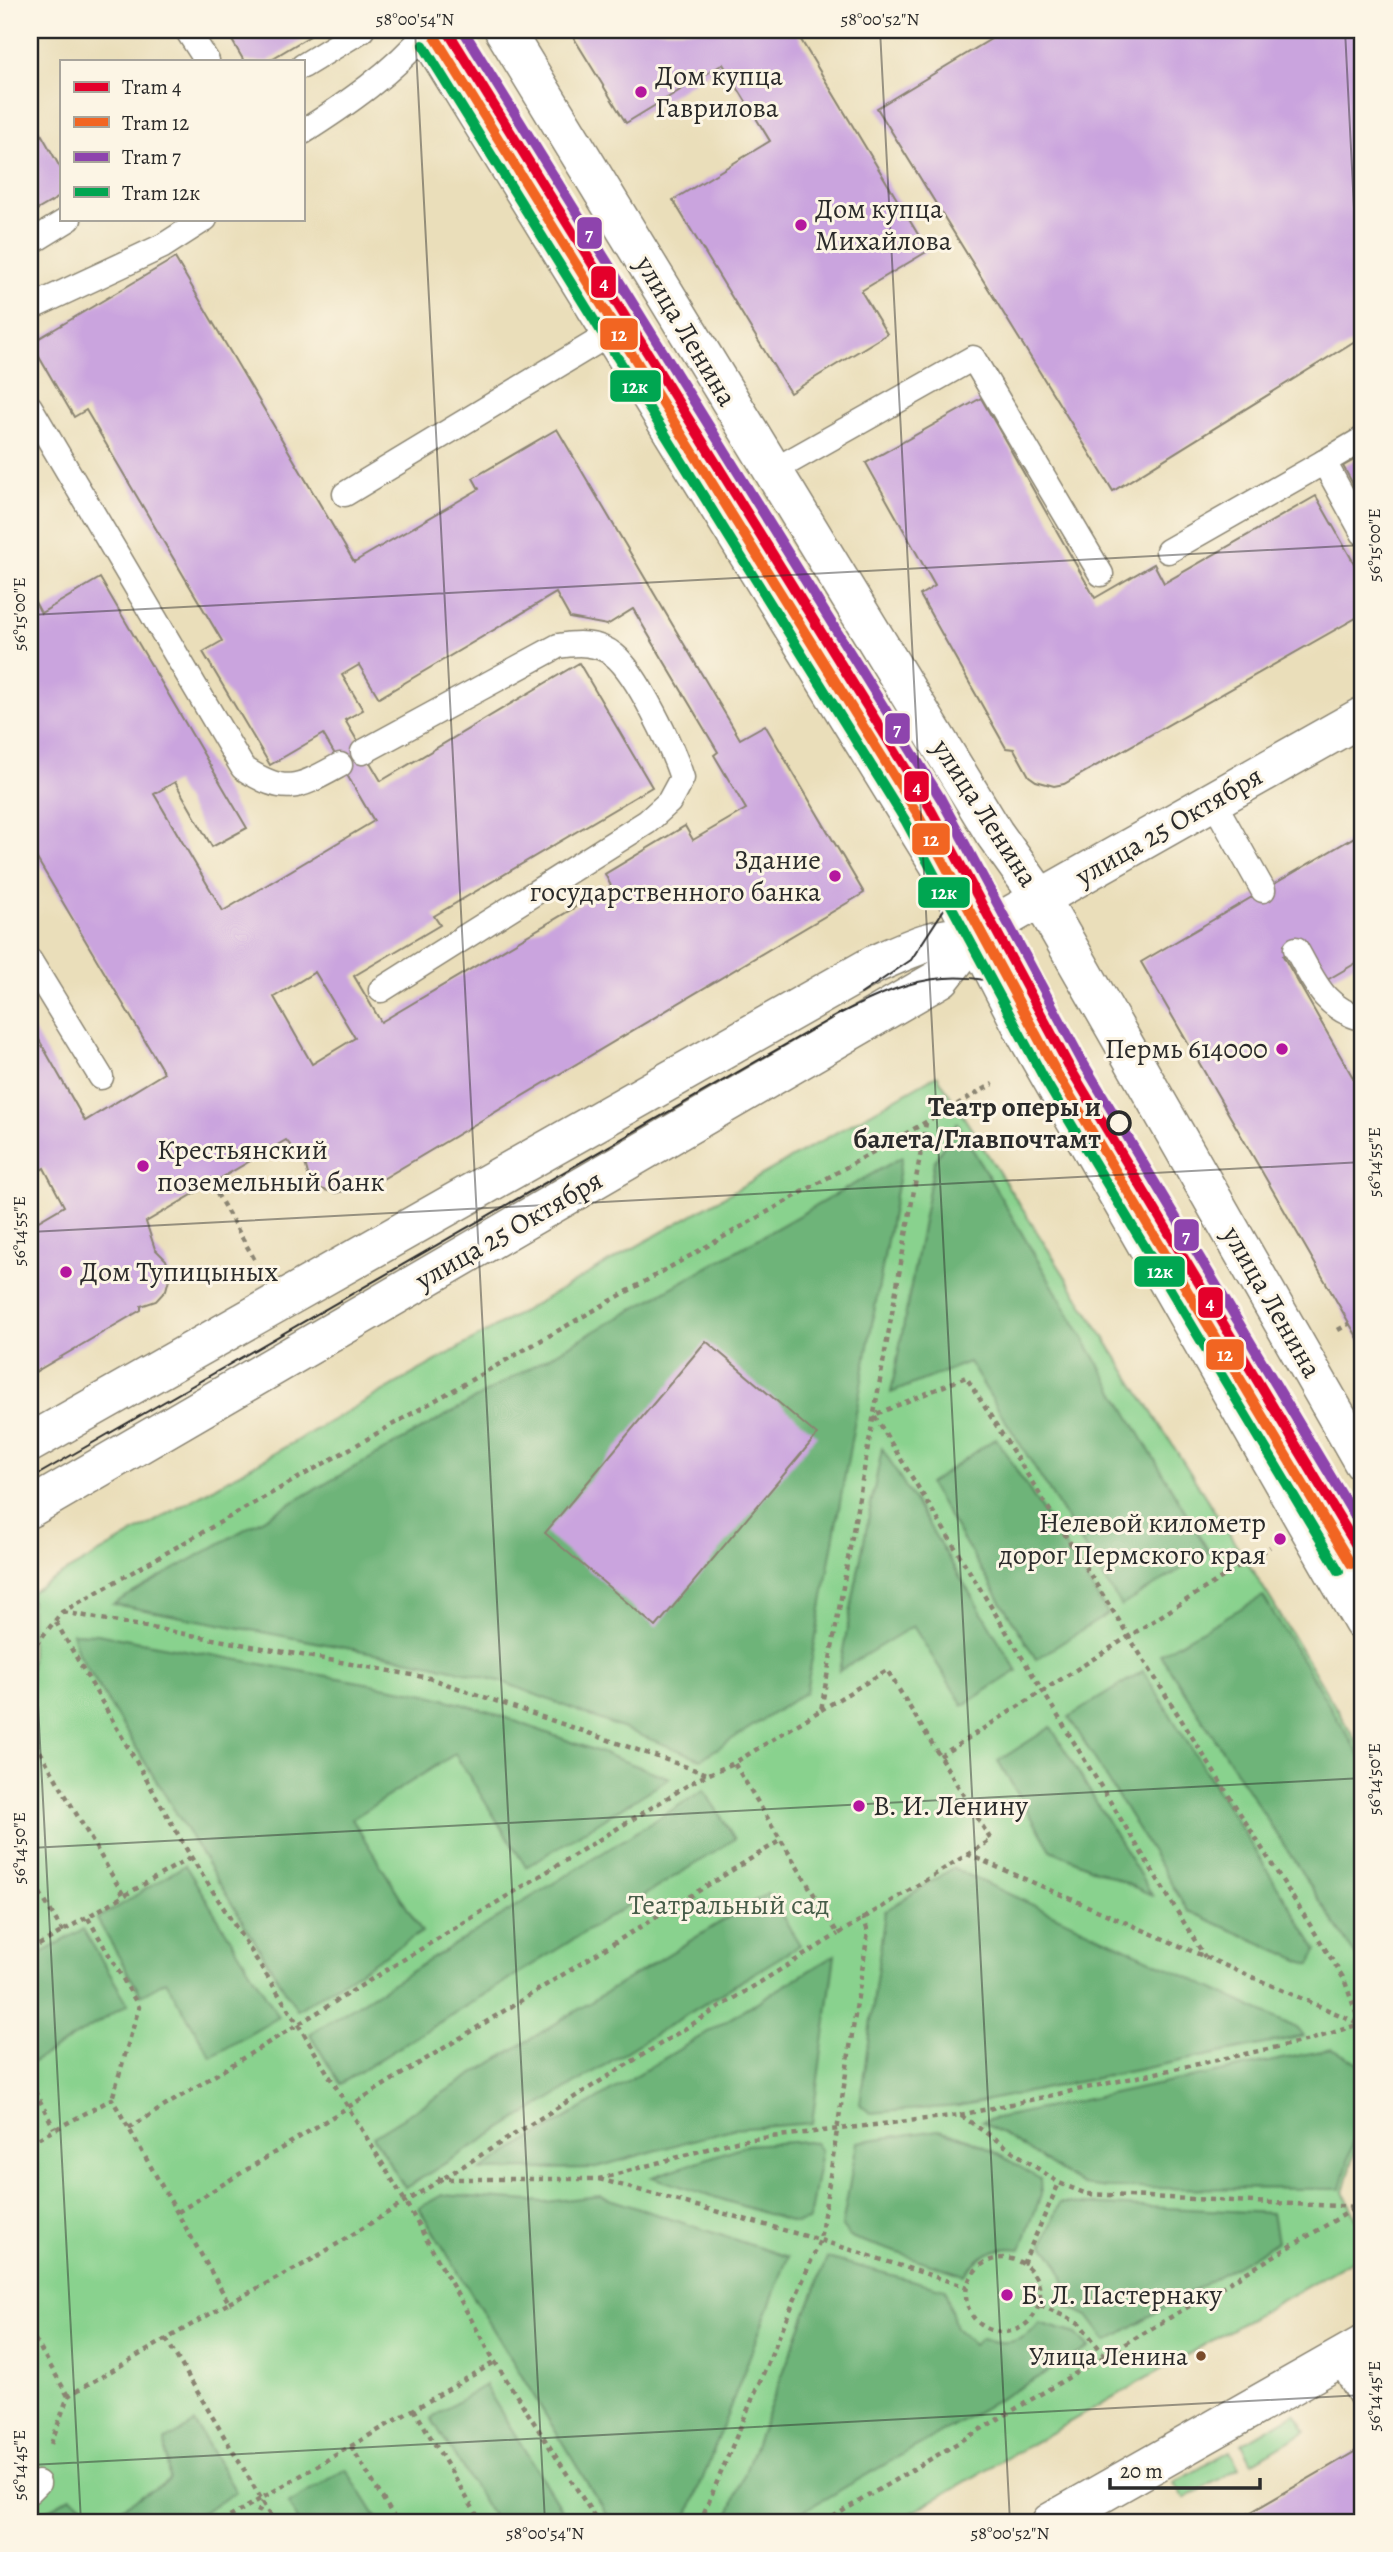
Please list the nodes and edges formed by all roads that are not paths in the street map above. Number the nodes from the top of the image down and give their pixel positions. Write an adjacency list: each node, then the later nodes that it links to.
1 (187, 30): 5 (lane)
2 (362, 30): 6 (lane)
3 (504, 30): 16 (main road, улица Ленина)
4 (426, 31): 7 (lane); 12 (main road)
5 (206, 60)
6 (304, 65)
7 (304, 131)
8 (67, 220): 10 (lane)
9 (203, 220): 11 (lane)
10 (30, 243)
11 (30, 308)
12 (613, 332): 17 (lane); 27 (main road)
13 (30, 407): 23 (lane)
14 (1363, 439): 15 (lane)
15 (1324, 462): 18 (lane); 19 (lane)
16 (771, 472): 20 (lane); 26 (main road, улица Ленина)
17 (345, 494)
18 (1363, 533)
19 (1168, 551)
20 (1101, 574)
21 (1363, 716): 24 (main road, улица 25 Октября)
22 (363, 752): 30 (lane)
23 (340, 765)
24 (1213, 801): 25 (lane); 26 (main road, улица 25 Октября)
25 (1263, 890)
26 (1041, 899): 27 (main road, улица 25 Октября); 34 (main road, улица Ленина)
27 (974, 936): 33 (main road, улица 25 Октября); 35 (main road, улица 25 Октября); 36 (main road)
28 (1296, 948): 31 (lane)
29 (30, 961): 32 (lane)
30 (382, 990)
31 (1363, 1019)
32 (101, 1077)
33 (30, 1444)
34 (1363, 1462)
35 (30, 1508)
36 (1363, 1622)
37 (1351, 2352): 38 (lane); 39 (main road)
38 (1363, 2400)
39 (1051, 2522)

